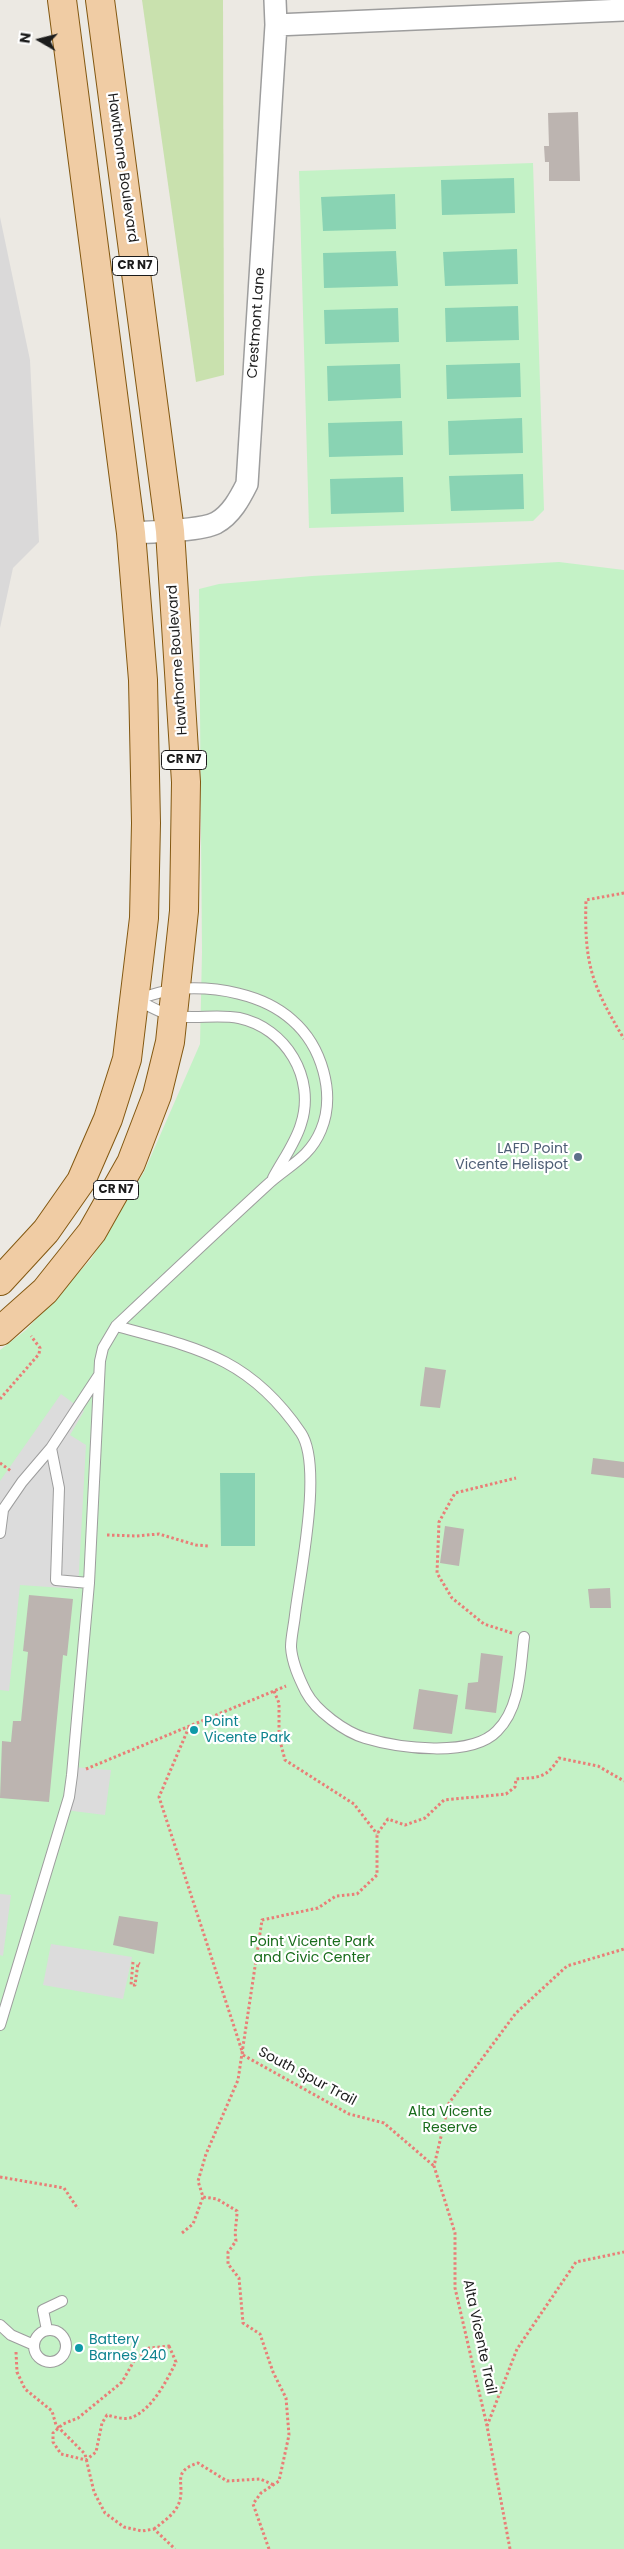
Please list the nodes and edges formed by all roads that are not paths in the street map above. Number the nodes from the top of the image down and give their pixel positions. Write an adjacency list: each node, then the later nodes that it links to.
1 (62, 0): 7 (main road, CR N7)
2 (100, 0): 6 (main road, Hawthorne Boulevard / CR N7)
3 (275, 0): 5 (street, Crestmont Lane)
4 (624, 10): 5 (street)
5 (276, 25): 6 (street, Crestmont Lane)
6 (170, 531): 7 (street, Crestmont Lane); 8 (main road, Hawthorne Boulevard / CR N7)
7 (130, 533): 9 (main road, CR N7)
8 (176, 989): 9 (lane); 10 (main road, Hawthorne Boulevard / CR N7); 11 (lane)
9 (136, 999): 10 (lane); 12 (main road, CR N7)
10 (172, 1016): 11 (lane); 14 (main road, Hawthorne Boulevard / CR N7)
11 (273, 1179): 13 (lane)
12 (0, 1281)
13 (116, 1326): 15 (lane); 20 (lane)
14 (0, 1331)
15 (100, 1374): 16 (lane); 19 (lane)
16 (51, 1448): 17 (lane); 19 (lane)
17 (1, 1512): 18 (lane)
18 (0, 1533)
19 (89, 1583): 21 (lane)
20 (524, 1637)
21 (0, 2025)
22 (62, 2302): 24 (lane)
23 (0, 2325): 25 (lane)
24 (47, 2330): 25 (lane); 25 (lane)
25 (34, 2345)

